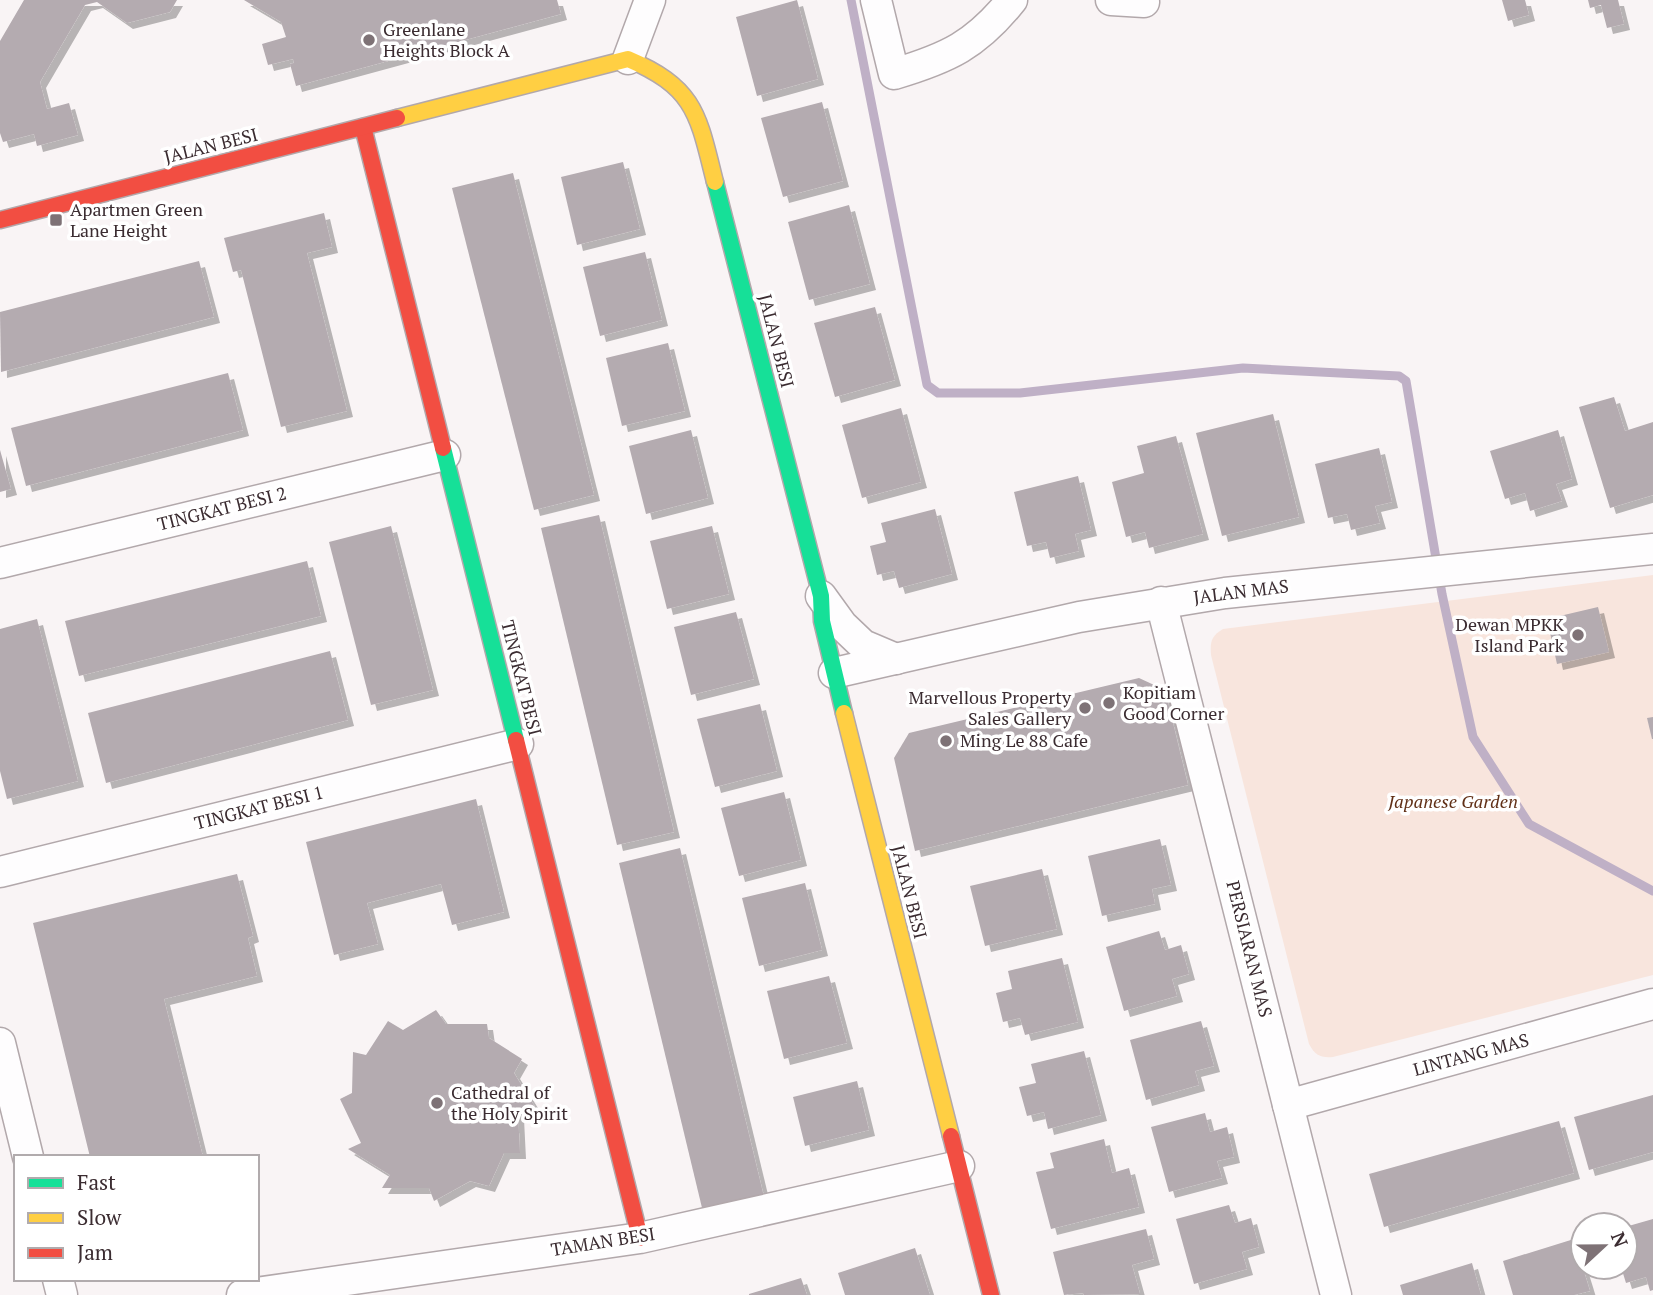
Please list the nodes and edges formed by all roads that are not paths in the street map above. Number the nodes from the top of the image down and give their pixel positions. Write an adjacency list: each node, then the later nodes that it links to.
1 (650, 0): 6 (street)
2 (876, 0): 3 (street)
3 (1012, 0)
4 (1111, 0): 5 (street)
5 (1144, 2)
6 (628, 59): 7 (street, JALAN BESI); 12 (street, JALAN BESI)
7 (363, 127): 8 (street, JALAN BESI); 9 (street, TINGKAT BESI)
8 (0, 220)
9 (445, 455): 11 (street, TINGKAT BESI 2); 16 (street, TINGKAT BESI)
10 (1653, 549): 13 (street, JALAN MAS)
11 (0, 564)
12 (821, 596): 14 (street); 15 (street, JALAN BESI)
13 (1161, 602): 14 (street, JALAN MAS); 20 (street, PERSIARAN MAS)
14 (896, 659): 15 (street, JALAN MAS)
15 (834, 673): 22 (street, JALAN BESI)
16 (518, 744): 17 (street, TINGKAT BESI 1); 23 (street, TINGKAT BESI)
17 (0, 872)
18 (1653, 1004): 20 (street, LINTANG MAS)
19 (0, 1043): 21 (street)
20 (1288, 1105): 26 (street, PERSIARAN MAS)
21 (28, 1155)
22 (959, 1166): 23 (street, TAMAN BESI); 25 (street, JALAN BESI)
23 (640, 1238): 24 (street, TAMAN BESI)
24 (242, 1295)
25 (991, 1295)
26 (1336, 1295)

